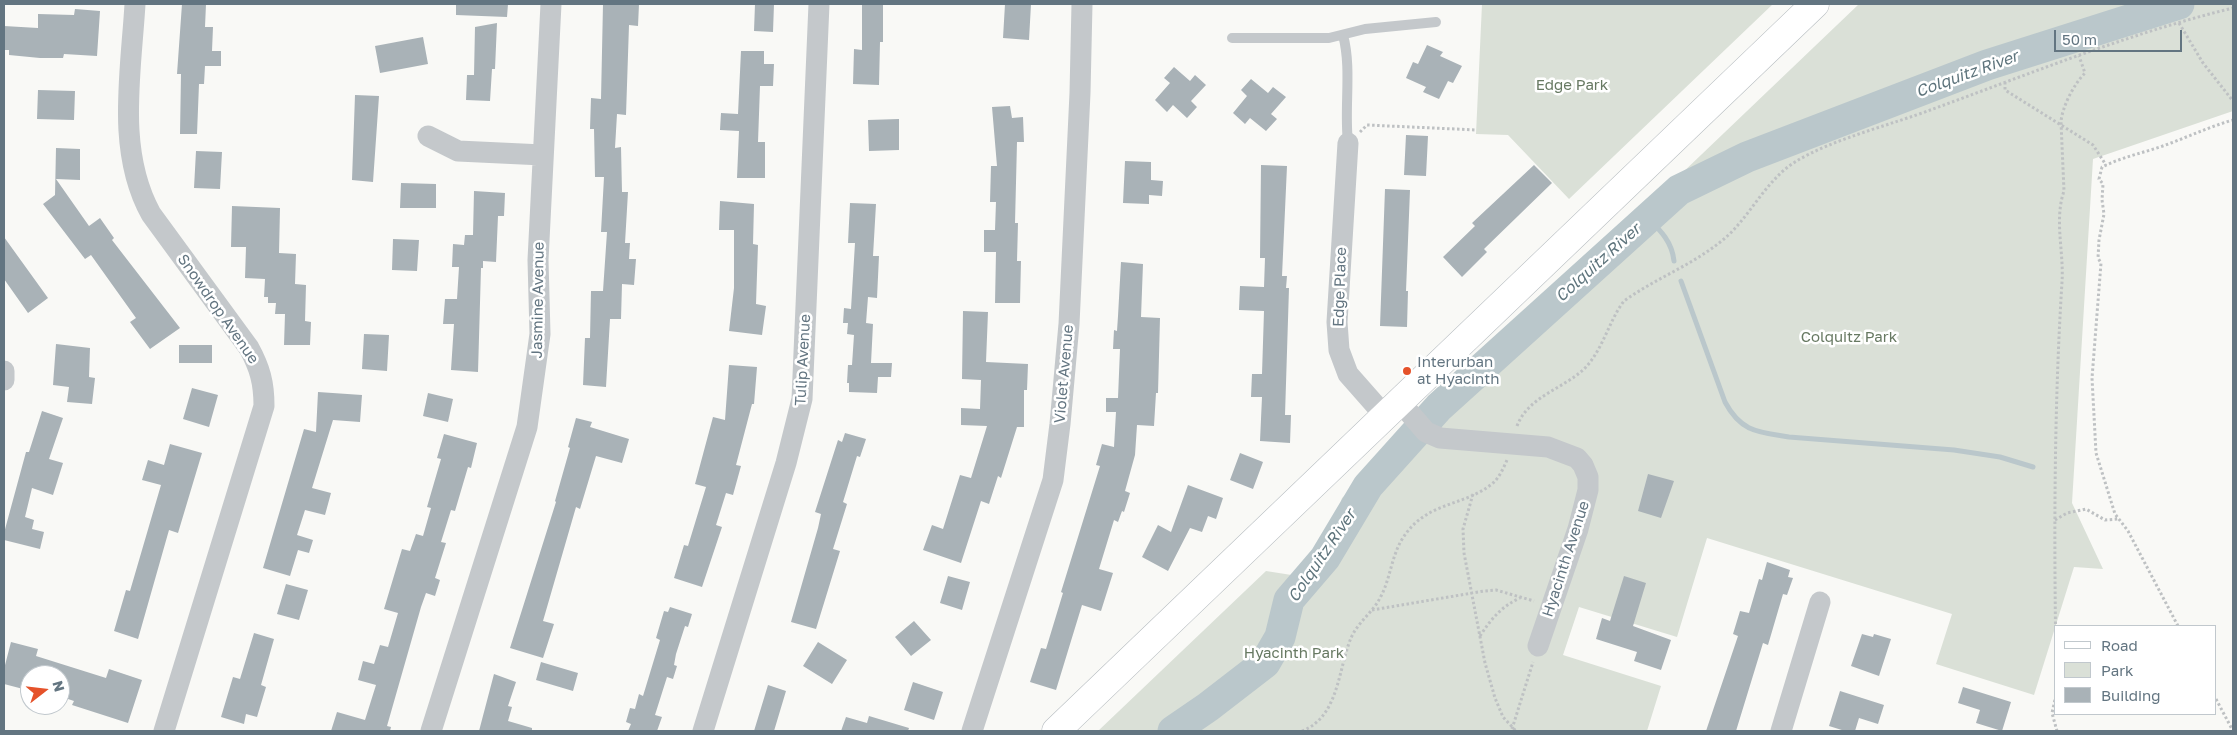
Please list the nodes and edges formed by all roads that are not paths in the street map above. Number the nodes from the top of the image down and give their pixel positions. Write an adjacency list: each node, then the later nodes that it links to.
1 (135, 4): 17 (street, Snowdrop Avenue)
2 (551, 4): 11 (street, Jasmine Avenue)
3 (819, 4): 19 (street, Tulip Avenue)
4 (1082, 4): 20 (street, Violet Avenue)
5 (1815, 4): 14 (main road)
6 (1436, 22): 7 (lane)
7 (1343, 35): 8 (lane); 10 (lane)
8 (1232, 38)
9 (428, 136): 11 (street)
10 (1348, 143): 14 (street, Edge Place)
11 (543, 155): 18 (street, Jasmine Avenue)
12 (4, 371): 13 (street)
13 (4, 380)
14 (1407, 418): 16 (street, Hyacinth Avenue); 21 (main road)
15 (1820, 602): 22 (street)
16 (1538, 646)
17 (164, 731)
18 (431, 731)
19 (703, 731)
20 (972, 731)
21 (1056, 731)
22 (1781, 731)

